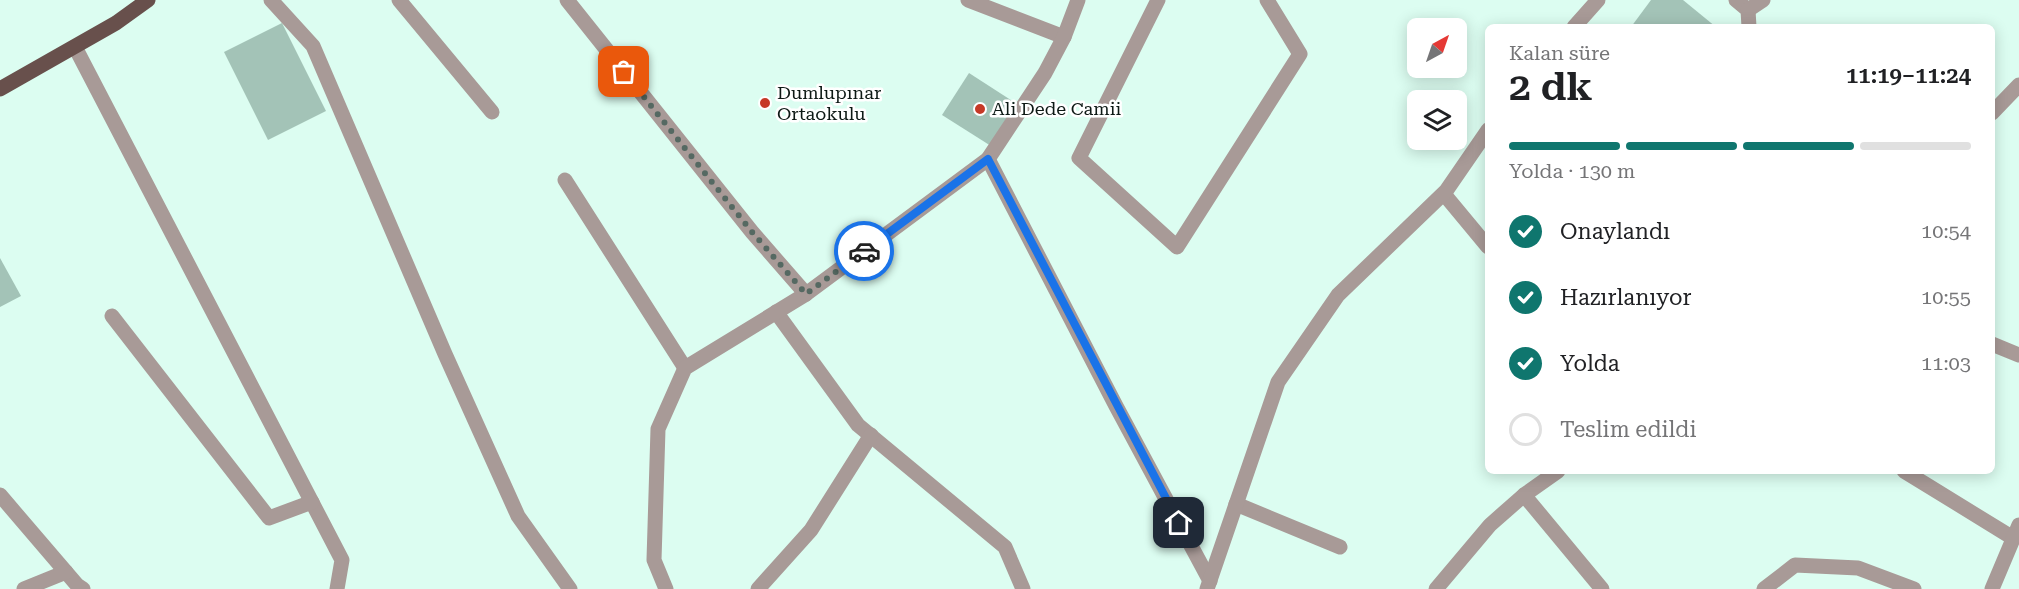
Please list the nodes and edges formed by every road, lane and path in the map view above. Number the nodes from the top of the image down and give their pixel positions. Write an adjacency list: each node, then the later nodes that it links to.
1 (148, 0): 15 (main road)
2 (272, 0): 45 (street)
3 (399, 0): 19 (street)
4 (567, 0): 25 (street)
5 (968, 0): 14 (street)
6 (1078, 0): 14 (street)
7 (1158, 0): 8 (street)
8 (1267, 0)
9 (1598, 0): 12 (street)
10 (1763, 0): 11 (street)
11 (1742, 5): 13 (street)
12 (1577, 24)
13 (1748, 24)
14 (1064, 37): 21 (street)
15 (75, 46): 17 (main road); 36 (street)
16 (2019, 85): 18 (street)
17 (0, 89)
18 (1995, 110)
19 (492, 112)
20 (1485, 134): 23 (street)
21 (988, 159): 25 (street); 41 (street)
22 (565, 180): 30 (street)
23 (1444, 194): 24 (street); 37 (street)
24 (1485, 244)
25 (806, 294): 26 (street)
26 (776, 312): 30 (street); 31 (street)
27 (112, 316): 36 (street)
28 (1995, 346): 29 (street)
29 (2019, 356)
30 (685, 368): 46 (street)
31 (871, 435): 47 (street); 48 (street)
32 (1554, 474): 35 (street)
33 (1910, 474): 38 (street)
34 (0, 495): 40 (street)
35 (1524, 495): 49 (street); 50 (street)
36 (312, 502): 44 (street)
37 (1236, 504): 39 (street); 41 (street)
38 (2017, 530): 53 (street)
39 (1340, 547)
40 (66, 572): 42 (street); 43 (street)
41 (1209, 585)
42 (24, 589)
43 (83, 589)
44 (337, 589)
45 (570, 589)
46 (666, 589)
47 (758, 589)
48 (1023, 589)
49 (1436, 589)
50 (1602, 589)
51 (1764, 589): 52 (street)
52 (1914, 589)
53 (1992, 589)

